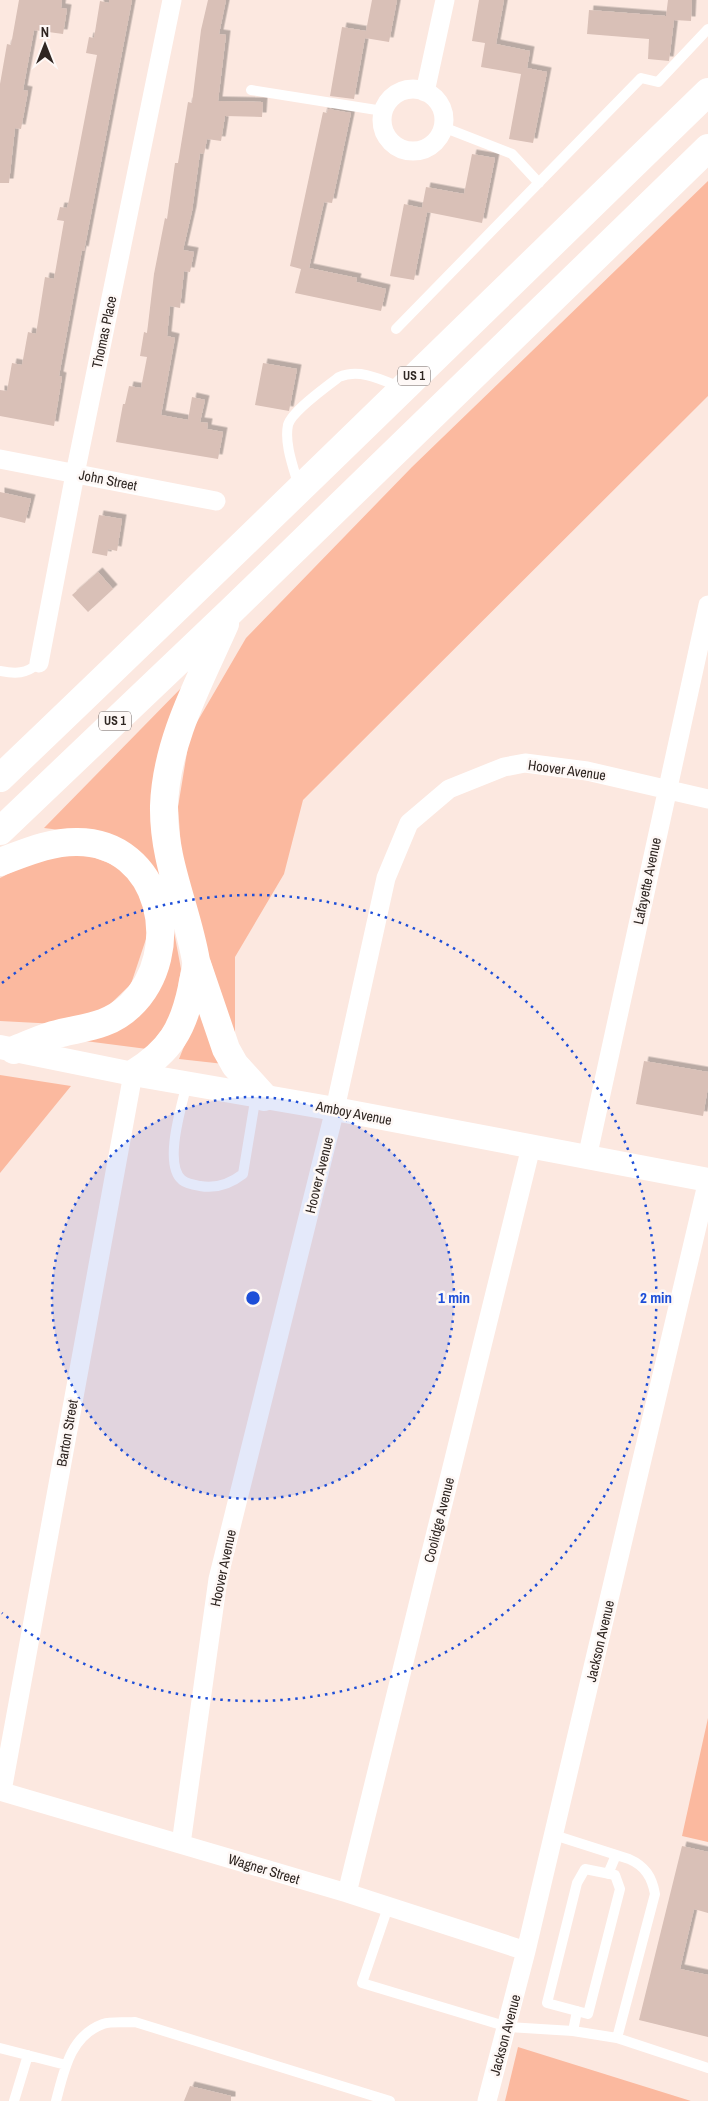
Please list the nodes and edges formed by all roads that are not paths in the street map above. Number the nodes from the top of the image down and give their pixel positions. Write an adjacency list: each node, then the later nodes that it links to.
1 (172, 0): 14 (street, Thomas Place)
2 (445, 0): 5 (street)
3 (708, 29): 10 (lane)
4 (251, 90): 7 (lane)
5 (425, 92): 7 (street); 8 (street)
6 (708, 92): 12 (highway, US 1)
7 (383, 111): 8 (street)
8 (442, 127): 10 (lane)
9 (708, 148): 18 (highway, US 1)
10 (539, 183): 11 (lane)
11 (396, 329)
12 (402, 388): 15 (highway, US 1); 15 (lane)
13 (0, 459): 14 (street, John Street)
14 (75, 474): 16 (street, John Street); 19 (street, Thomas Place)
15 (299, 488): 21 (highway, US 1)
16 (216, 501)
17 (708, 605): 24 (street, Lafayette Avenue)
18 (231, 611): 26 (highway, US 1); 28 (highway)
19 (39, 664): 20 (lane)
20 (0, 671)
21 (56, 725): 22 (highway); 23 (highway, US 1)
22 (0, 754)
23 (0, 778)
24 (667, 789): 25 (street, Hoover Avenue); 33 (street, Hoover Avenue); 35 (street, Lafayette Avenue)
25 (708, 799)
26 (0, 831)
27 (0, 862): 29 (highway)
28 (196, 963): 30 (highway); 32 (highway)
29 (7, 1048): 30 (street, Amboy Avenue)
30 (133, 1074): 31 (street, Amboy Avenue); 37 (street, Barton Street)
31 (187, 1083): 32 (street, Amboy Avenue); 32 (lane)
32 (260, 1096): 33 (street, Amboy Avenue)
33 (335, 1109): 34 (street, Amboy Avenue); 39 (street, Hoover Avenue)
34 (531, 1148): 35 (street, Amboy Avenue); 42 (street, Coolidge Avenue)
35 (587, 1158): 36 (street, Amboy Avenue)
36 (708, 1180): 38 (street, Jackson Avenue)
37 (1, 1791): 39 (street, Wagner Street)
38 (554, 1835): 40 (lane); 44 (street, Jackson Avenue)
39 (180, 1844): 42 (street, Wagner Street)
40 (616, 1855): 41 (lane); 48 (lane)
41 (608, 1874): 45 (lane); 45 (lane)
42 (347, 1894): 43 (street, Wagner Street)
43 (388, 1907): 44 (street, Wagner Street); 46 (lane)
44 (526, 1951): 46 (street, Jackson Avenue)
45 (577, 2011): 47 (lane)
46 (508, 2027): 47 (lane); 56 (street, Jackson Avenue)
47 (573, 2031): 48 (lane)
48 (617, 2038): 52 (lane)
49 (0, 2048): 50 (lane)
50 (28, 2055): 51 (lane); 53 (lane)
51 (66, 2065): 54 (lane); 55 (lane)
52 (708, 2068)
53 (14, 2101)
54 (56, 2101)
55 (390, 2101)
56 (487, 2101)

